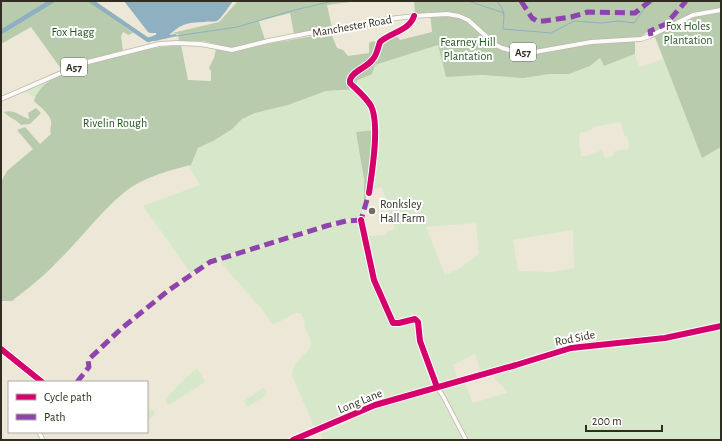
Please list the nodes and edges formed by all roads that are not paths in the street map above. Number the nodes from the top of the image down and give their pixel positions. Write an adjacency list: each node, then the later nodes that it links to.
1 (721, 10): 2 (main road, Manchester Road / A57)
2 (414, 16): 3 (main road, Manchester Road / A57); 4 (street)
3 (1, 99)
4 (369, 193)
5 (721, 326): 8 (street, Rod Side)
6 (1, 350): 7 (street)
7 (41, 381)
8 (437, 387): 9 (street, Long Lane); 10 (street)
9 (293, 440)
10 (466, 440)

